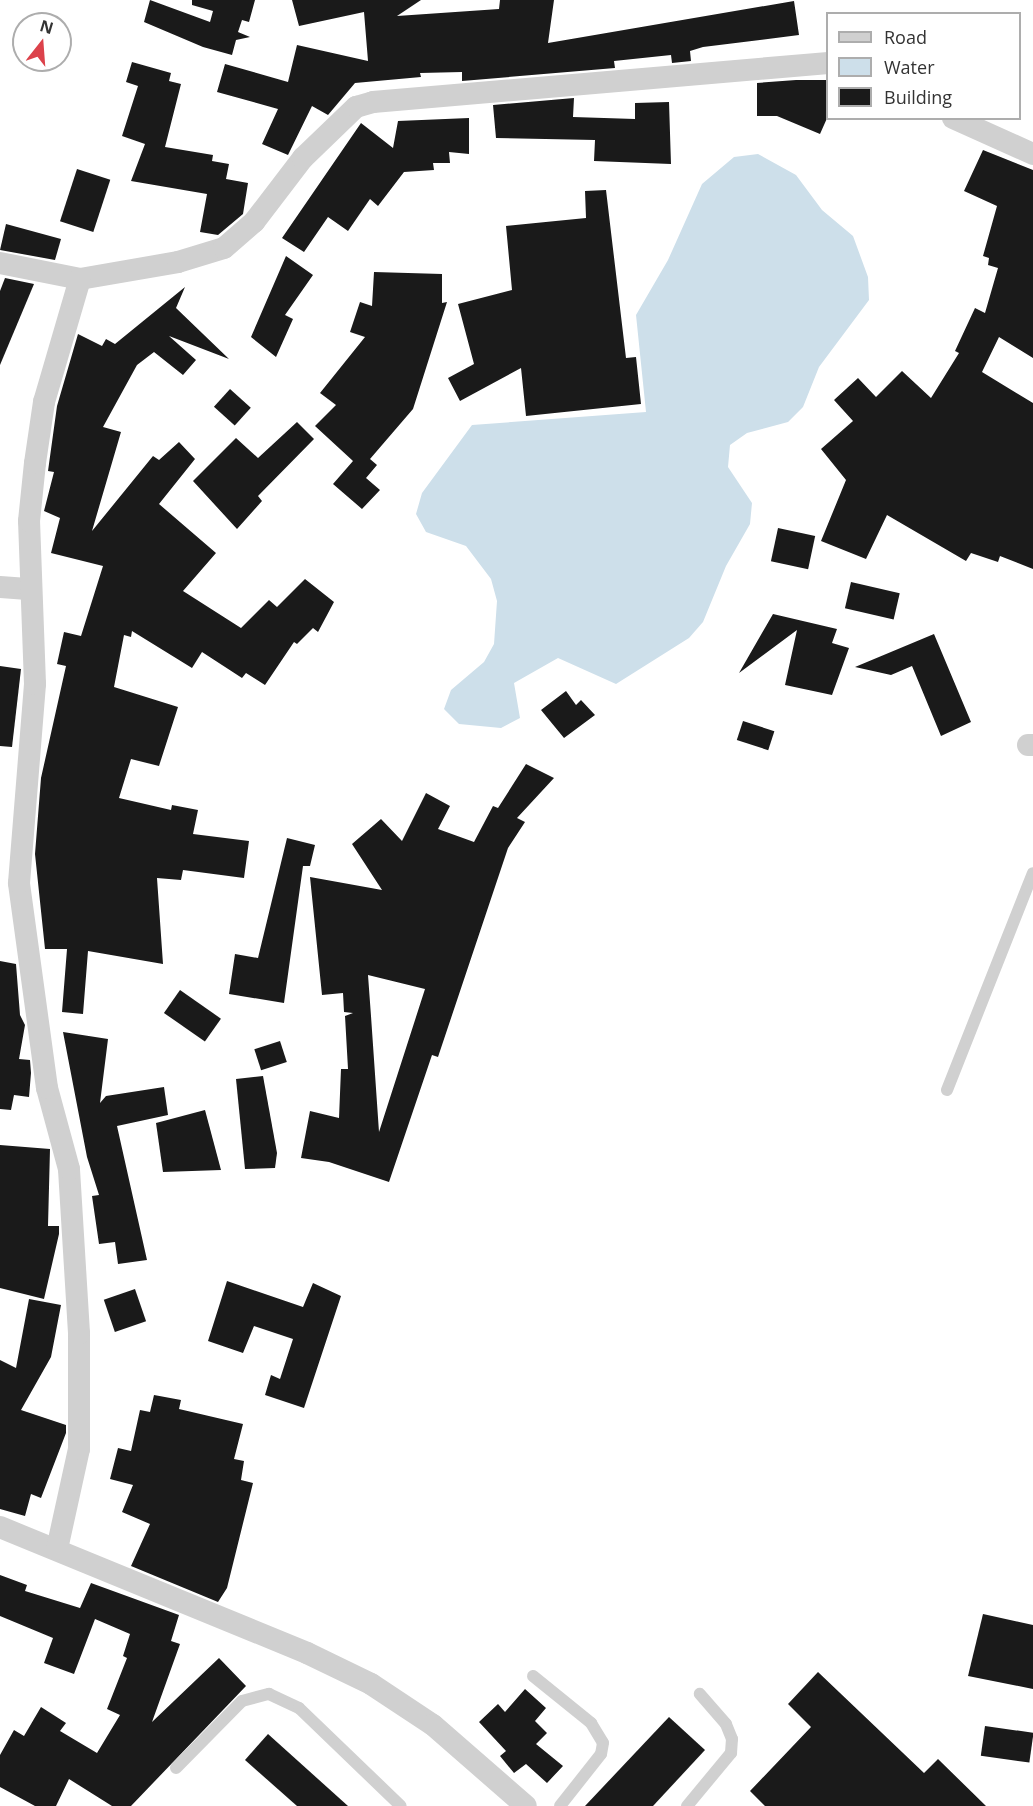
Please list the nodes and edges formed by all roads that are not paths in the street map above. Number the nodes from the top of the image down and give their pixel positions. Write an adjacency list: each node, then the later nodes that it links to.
1 (826, 63): 5 (street)
2 (957, 120): 3 (street)
3 (1033, 154)
4 (0, 263): 5 (street)
5 (80, 279): 7 (street)
6 (0, 587): 7 (street)
7 (31, 589): 11 (street)
8 (1033, 873): 9 (lane)
9 (947, 1090)
10 (0, 1527): 11 (street)
11 (57, 1549): 15 (street)
12 (533, 1676): 17 (lane)
13 (700, 1694): 18 (lane)
14 (176, 1768): 16 (lane)
15 (518, 1803)
16 (400, 1806)
17 (561, 1806)
18 (687, 1806)

